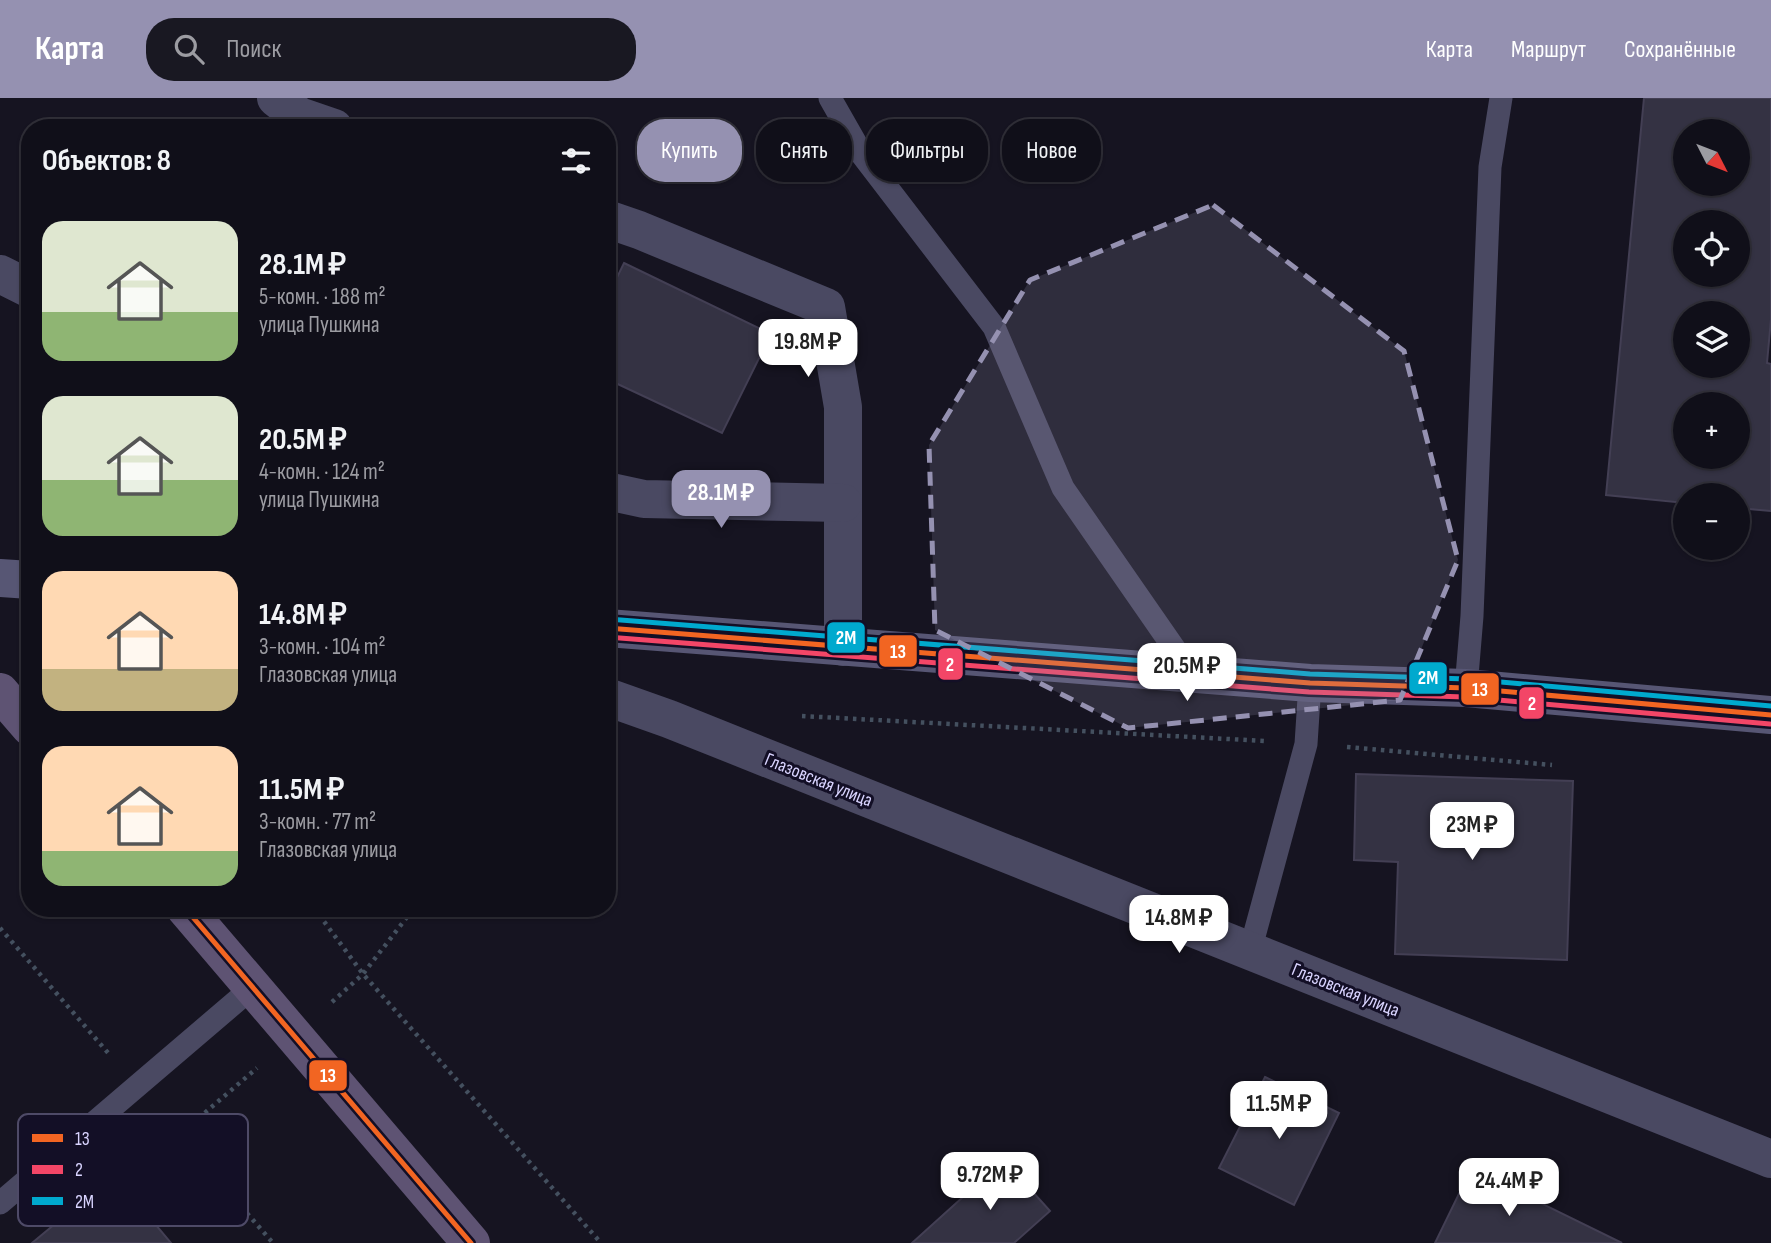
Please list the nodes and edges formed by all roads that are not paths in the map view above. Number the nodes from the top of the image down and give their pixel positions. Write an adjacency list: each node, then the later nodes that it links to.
1 (276, 98): 4 (street)
2 (830, 98): 14 (lane)
3 (1501, 98): 16 (lane)
4 (308, 119)
5 (616, 222): 9 (street)
6 (0, 274): 7 (street)
7 (21, 284)
8 (616, 493): 9 (street)
9 (843, 503): 13 (street)
10 (0, 578): 11 (street)
11 (21, 579)
12 (616, 629): 13 (street)
13 (843, 647): 14 (street)
14 (1192, 674): 15 (street)
15 (1310, 683): 16 (street); 22 (lane)
16 (1466, 688): 19 (street)
17 (0, 692): 20 (main road)
18 (616, 699): 22 (street, Глазовская улица)
19 (1771, 715)
20 (21, 716)
21 (193, 917): 23 (main road)
22 (1250, 951): 25 (street, Глазовская улица)
23 (253, 987): 24 (lane); 28 (main road)
24 (104, 1114)
25 (1771, 1159)
26 (18, 1188): 27 (lane)
27 (0, 1203)
28 (471, 1243)

